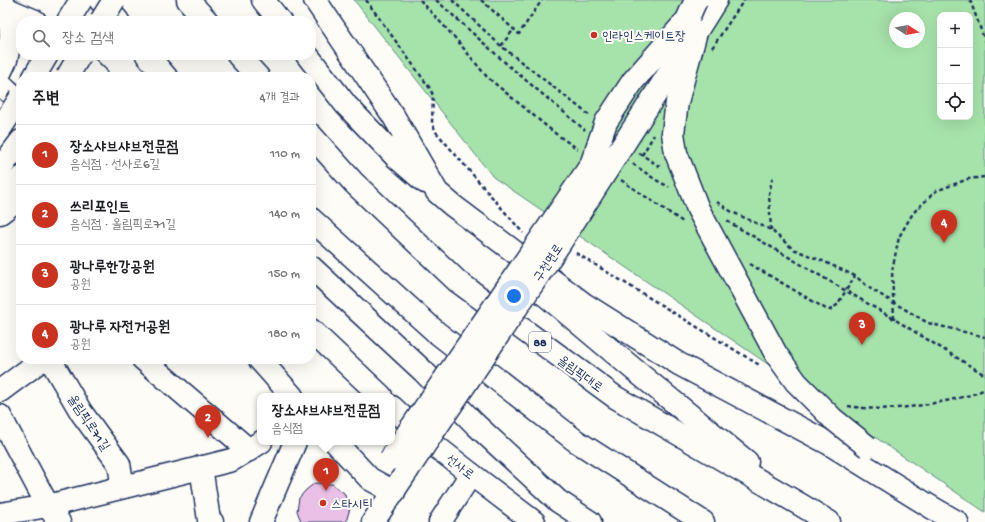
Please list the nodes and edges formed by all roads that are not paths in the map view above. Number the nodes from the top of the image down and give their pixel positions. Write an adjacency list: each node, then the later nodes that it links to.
1 (81, 0): 11 (main road)
2 (100, 0): 13 (main road)
3 (114, 0): 12 (main road, bridge)
4 (188, 0): 14 (main road)
5 (263, 0): 15 (main road)
6 (315, 0): 36 (main road)
7 (696, 0): 56 (main road, bridge)
8 (716, 0): 16 (main road, 구천면로)
9 (11, 4): 10 (main road); 28 (main road)
10 (29, 16)
11 (71, 16)
12 (104, 16)
13 (114, 16)
14 (202, 16)
15 (276, 16)
16 (696, 32): 56 (main road, 구천면로, bridge); 63 (main road, bridge)
17 (44, 60): 23 (main road)
18 (77, 60): 24 (main road, bridge)
19 (79, 60): 25 (main road)
20 (151, 60): 26 (main road)
21 (243, 60): 27 (main road)
22 (311, 60): 36 (main road)
23 (37, 72)
24 (70, 72)
25 (92, 72)
26 (162, 72)
27 (253, 72)
28 (0, 73)
29 (0, 84): 30 (main road)
30 (16, 98)
31 (16, 105): 32 (main road, bridge)
32 (0, 129)
33 (316, 141): 62 (main road, 올림픽대로 / 88)
34 (16, 182): 35 (main road)
35 (0, 194)
36 (445, 198): 62 (main road); 63 (main road)
37 (16, 201): 38 (main road)
38 (0, 212)
39 (316, 224): 73 (main road)
40 (316, 272): 52 (main road)
41 (316, 290): 52 (main road)
42 (316, 335): 49 (main road)
43 (36, 364): 47 (main road)
44 (53, 364): 59 (main road, 올림픽로71길)
45 (149, 364): 55 (main road)
46 (263, 364): 48 (main road)
47 (0, 391)
48 (289, 393)
49 (378, 393)
50 (395, 410): 58 (main road, 선사로)
51 (0, 416): 65 (main road)
52 (475, 424): 61 (main road)
53 (294, 445): 67 (main road)
54 (338, 445): 60 (main road)
55 (255, 446): 57 (main road)
56 (399, 465): 60 (main road, 구천면로)
57 (201, 468): 59 (main road); 66 (main road)
58 (471, 474): 69 (main road); 70 (main road, 선사로)
59 (123, 487): 65 (main road)
60 (394, 492): 68 (main road, 구천면로)
61 (558, 501): 71 (main road); 72 (main road)
62 (801, 505): 74 (main road, 올림픽대로 / 88)
63 (931, 507): 75 (main road)
64 (0, 514): 65 (main road)
65 (54, 514)
66 (211, 521)
67 (261, 522)
68 (373, 522)
69 (440, 522)
70 (534, 522)
71 (570, 522)
72 (590, 522)
73 (702, 522)
74 (829, 522)
75 (957, 522)

